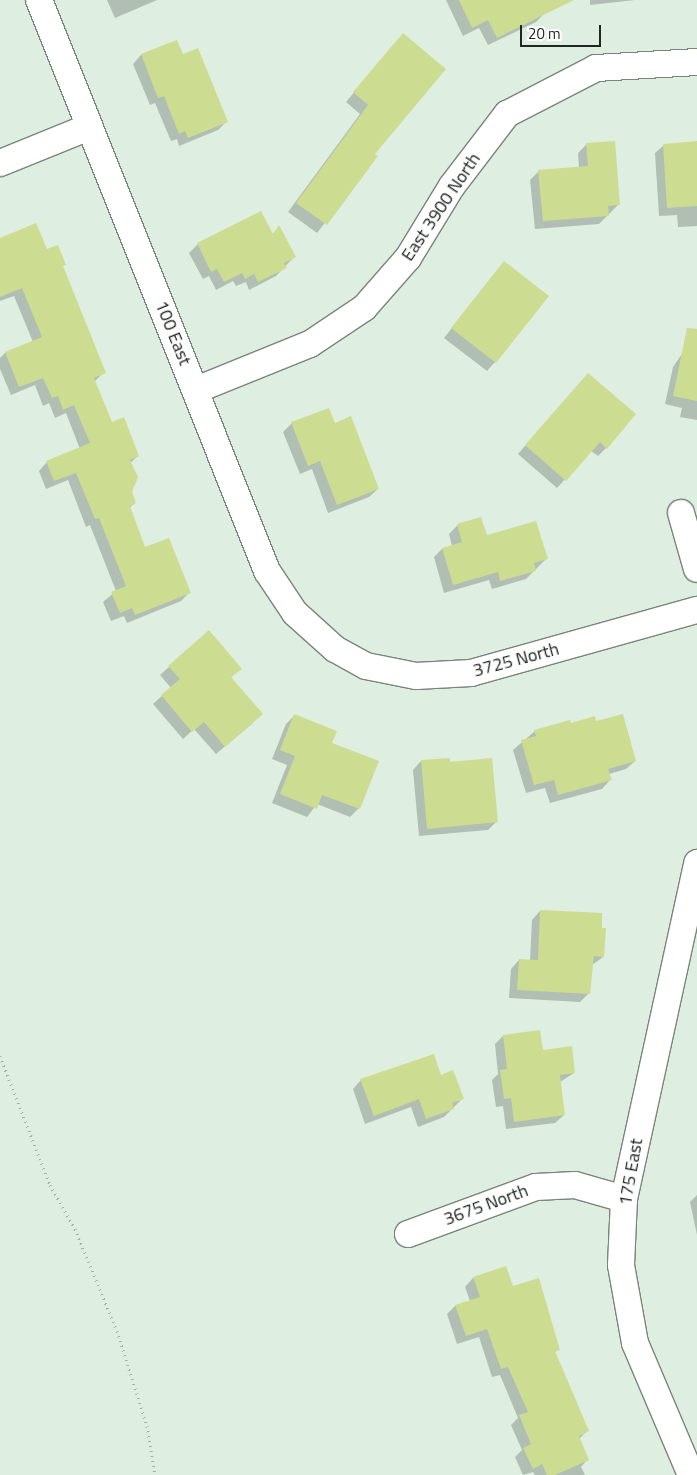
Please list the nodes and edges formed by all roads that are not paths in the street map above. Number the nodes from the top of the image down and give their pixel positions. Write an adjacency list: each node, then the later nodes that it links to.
1 (38, 0): 3 (street, 100 East)
2 (697, 62): 5 (street, East 3900 North)
3 (89, 127): 4 (street); 5 (street, 100 East)
4 (0, 163)
5 (196, 390): 9 (street, 100 East)
6 (681, 513): 7 (street)
7 (697, 569)
8 (697, 610): 9 (street, 3725 North)
9 (335, 649)
10 (697, 863): 11 (street, 175 East)
11 (688, 938): 12 (street, 175 East)
12 (624, 1199): 13 (street, 3675 North); 14 (street, 175 East)
13 (408, 1234)
14 (691, 1475)

